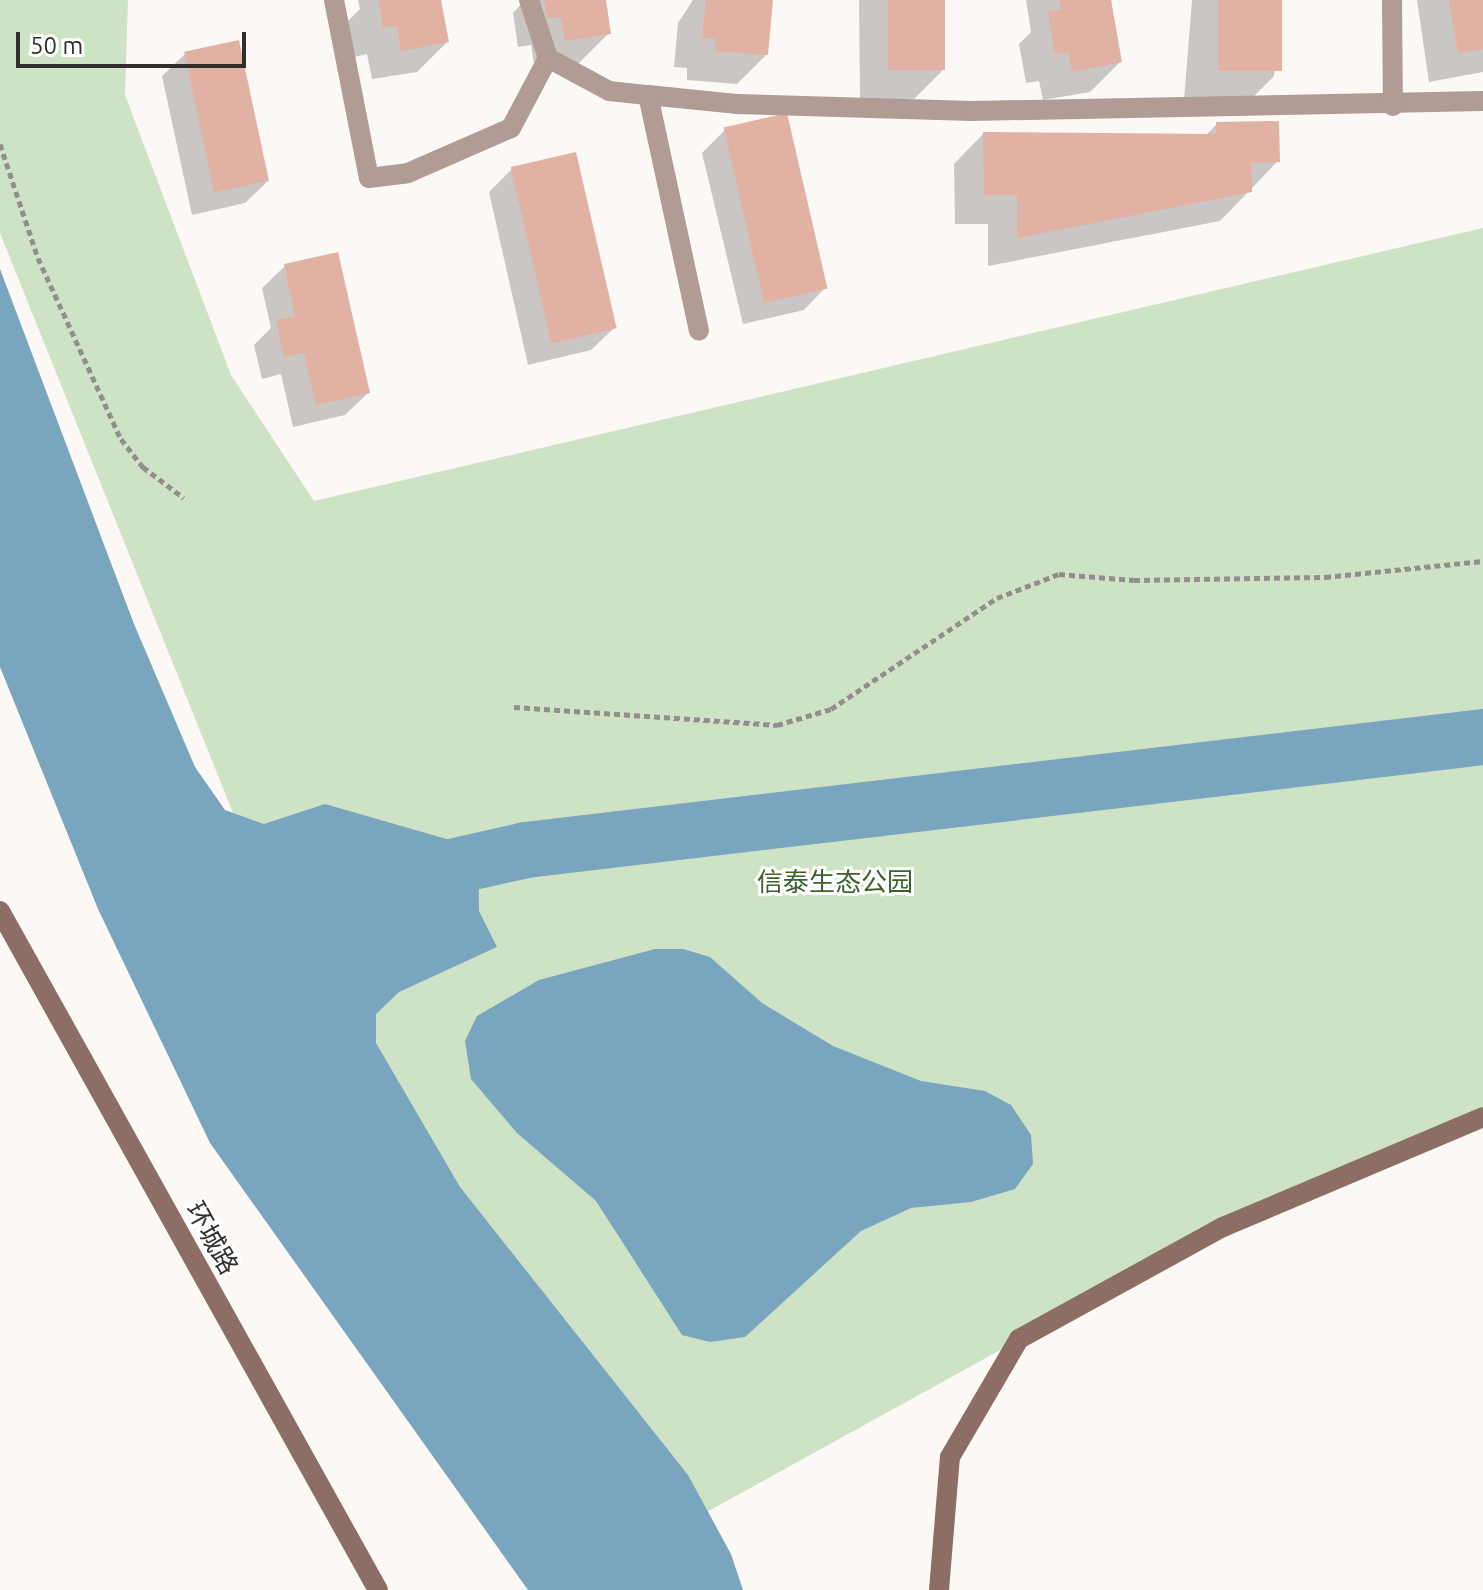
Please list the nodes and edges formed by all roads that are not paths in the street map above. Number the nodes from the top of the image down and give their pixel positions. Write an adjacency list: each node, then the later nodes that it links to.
1 (334, 0): 4 (street)
2 (529, 0): 4 (street)
3 (1392, 0): 7 (street)
4 (548, 58): 5 (street)
5 (648, 95): 7 (street); 8 (street)
6 (1483, 101): 7 (street)
7 (1393, 106)
8 (699, 331)
9 (0, 911): 11 (street, 环城路)
10 (1483, 1117): 12 (street)
11 (378, 1590)
12 (939, 1590)

